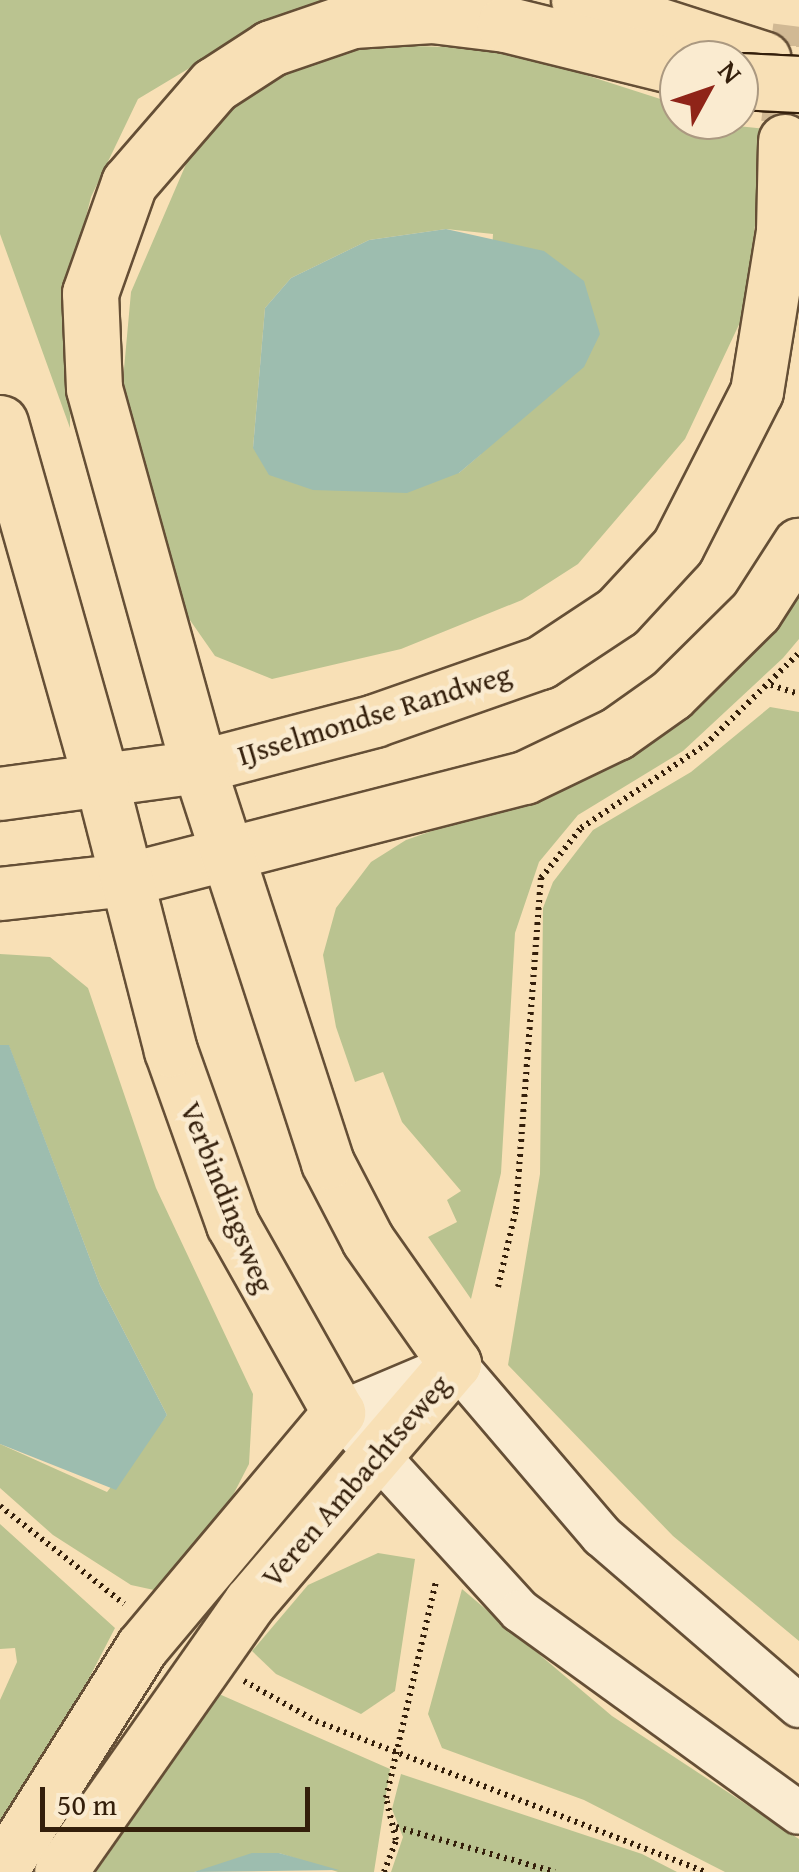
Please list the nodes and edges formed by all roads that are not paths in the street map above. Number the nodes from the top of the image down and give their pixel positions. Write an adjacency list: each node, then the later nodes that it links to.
1 (578, 0): 2 (highway)
2 (659, 49)
3 (659, 50): 11 (highway)
4 (759, 65): 5 (highway)
5 (799, 71)
6 (759, 82): 7 (highway, bridge)
7 (799, 84)
8 (785, 141): 11 (main road, IJsselmondse Randweg)
9 (0, 423): 12 (highway)
10 (799, 545): 14 (main road)
11 (198, 766): 12 (main road, IJsselmondse Randweg); 14 (main road)
12 (101, 780): 13 (main road, IJsselmondse Randweg); 15 (main road, Verbindingsweg)
13 (0, 794)
14 (228, 857): 15 (main road); 17 (main road)
15 (127, 880): 16 (main road); 18 (main road, Verbindingsweg)
16 (0, 894)
17 (455, 1364): 18 (street, Veren Ambachtseweg); 19 (main road, Veren Ambachtseweg); 20 (street)
18 (339, 1413): 19 (street, Verbindingsweg); 22 (main road, Veren Ambachtseweg)
19 (378, 1460): 21 (street, Verbindingsweg); 23 (main road, Veren Ambachtseweg)
20 (799, 1706)
21 (799, 1813)
22 (1, 1872)
23 (62, 1872)

